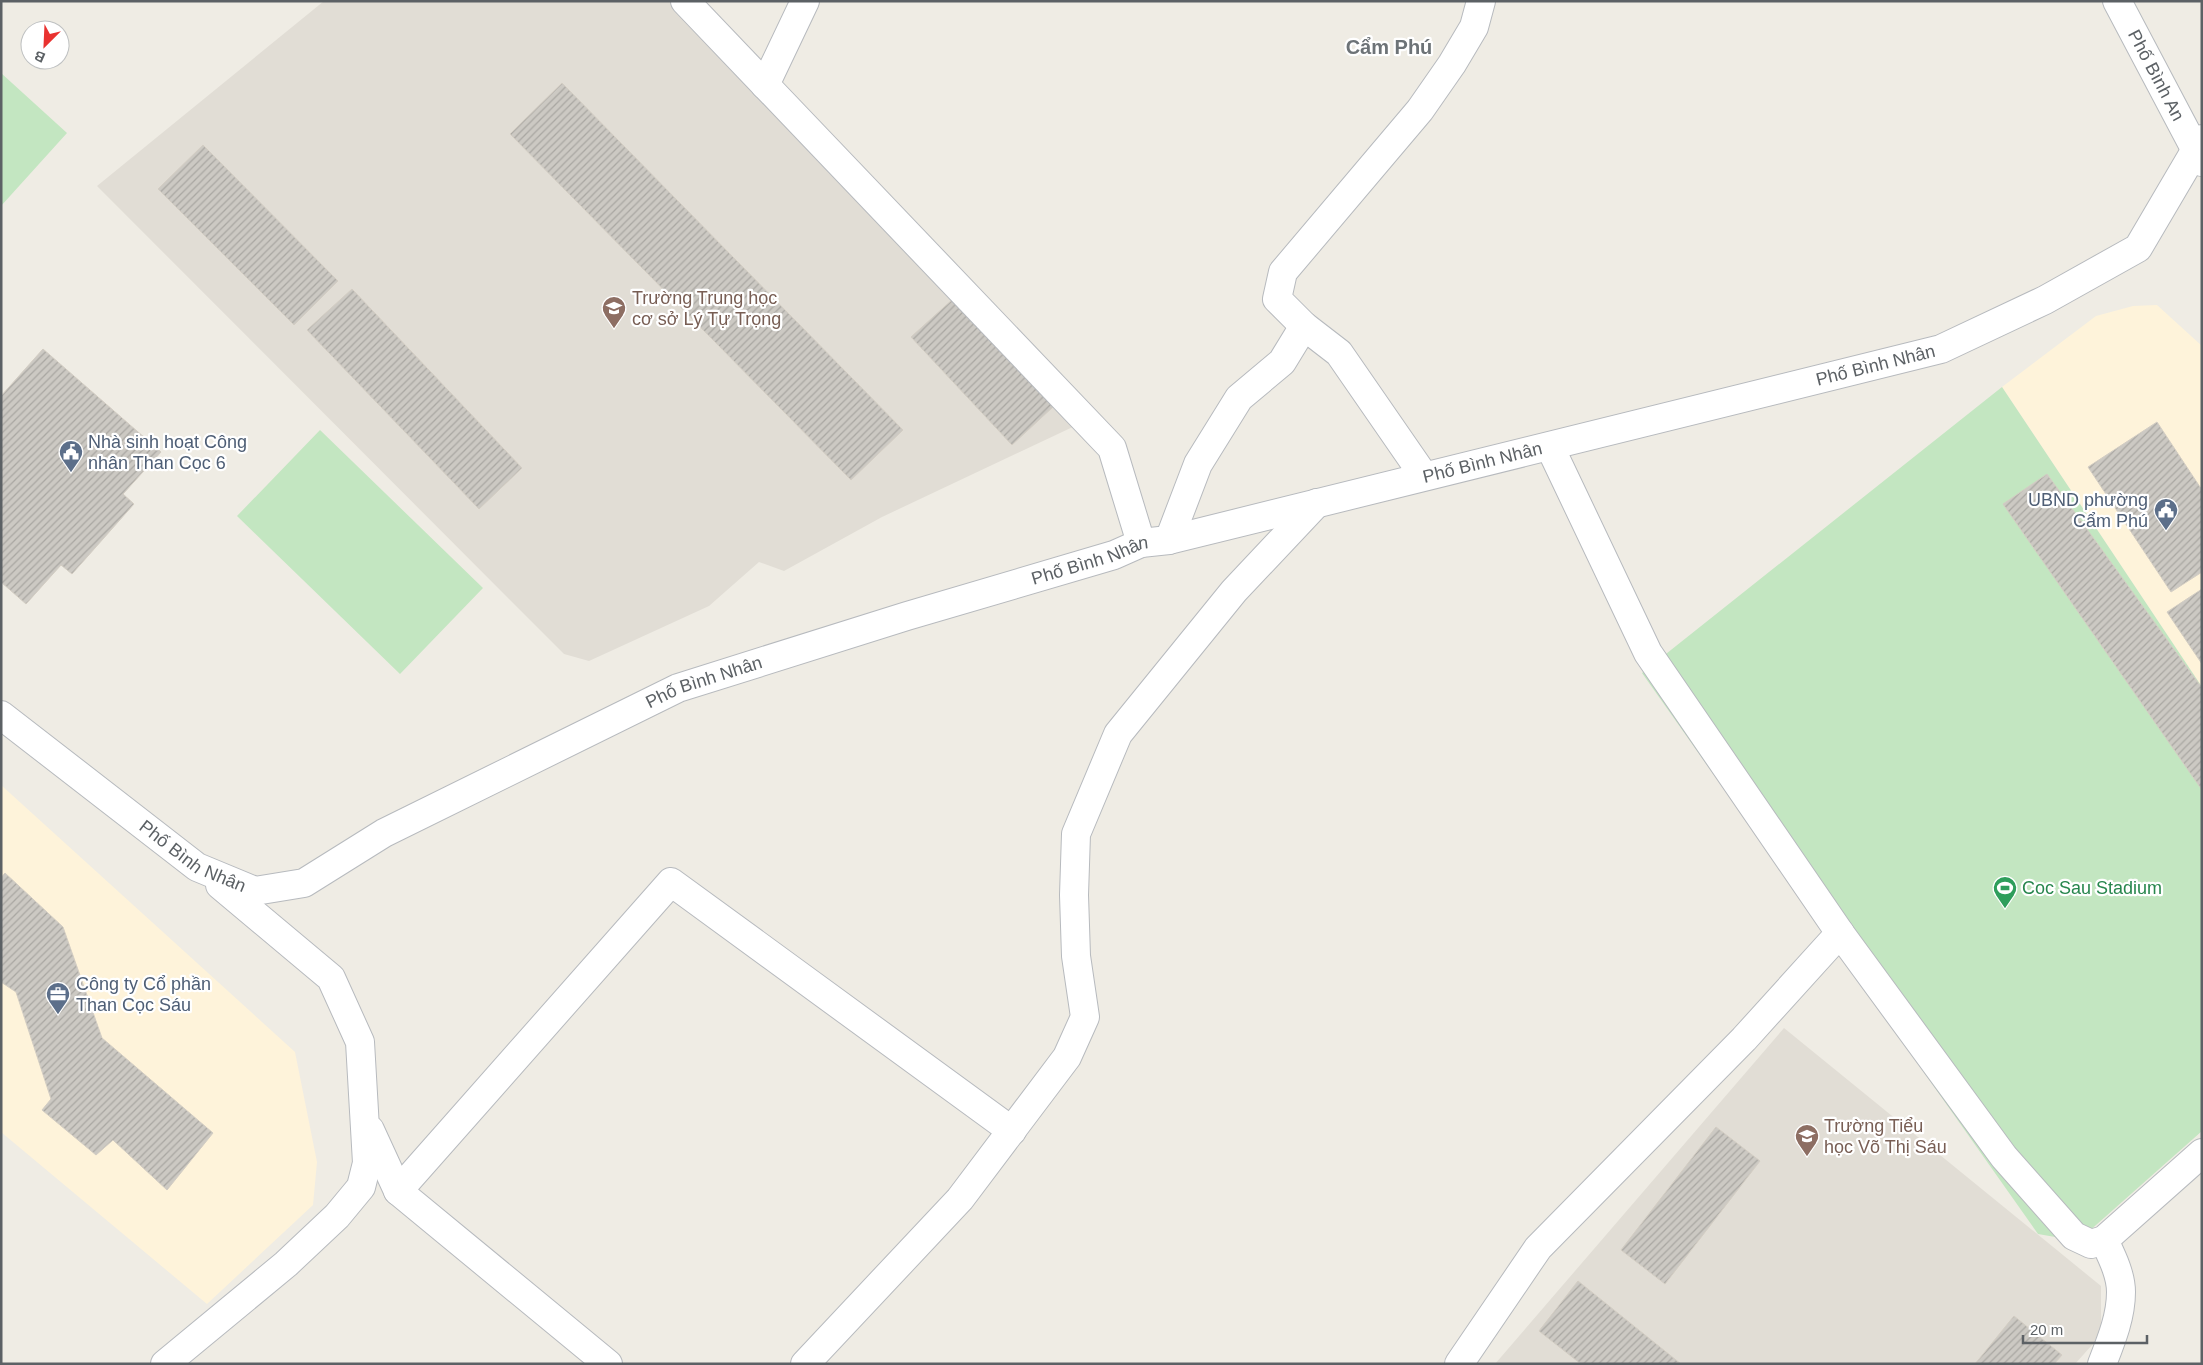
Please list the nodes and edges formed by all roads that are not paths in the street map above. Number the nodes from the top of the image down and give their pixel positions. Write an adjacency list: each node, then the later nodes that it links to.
1 (684, 1): 5 (street)
2 (805, 1): 5 (street)
3 (1481, 1): 7 (street)
4 (2117, 1): 6 (street, Phố Bình An)
5 (764, 85): 12 (street)
6 (2199, 150): 8 (street, Phố Bình Nhân)
7 (1304, 326): 9 (street); 11 (street)
8 (1550, 447): 9 (street, Phố Bình Nhân); 15 (street)
9 (1424, 476): 10 (street, Phố Bình Nhân)
10 (1317, 503): 11 (street, Phố Bình Nhân); 17 (street)
11 (1169, 540): 12 (street, Phố Bình Nhân)
12 (1140, 543): 14 (street, Phố Bình Nhân)
13 (1, 715): 14 (street, Phố Bình Nhân)
14 (197, 866): 16 (street)
15 (1840, 933): 20 (street); 24 (street)
16 (364, 1119): 19 (street); 21 (street)
17 (1012, 1131): 19 (street); 23 (street)
18 (2202, 1153): 20 (street)
19 (398, 1191): 22 (street)
20 (2104, 1240): 25 (street)
21 (171, 1362)
22 (608, 1364)
23 (805, 1364)
24 (1459, 1364)
25 (2102, 1364)

